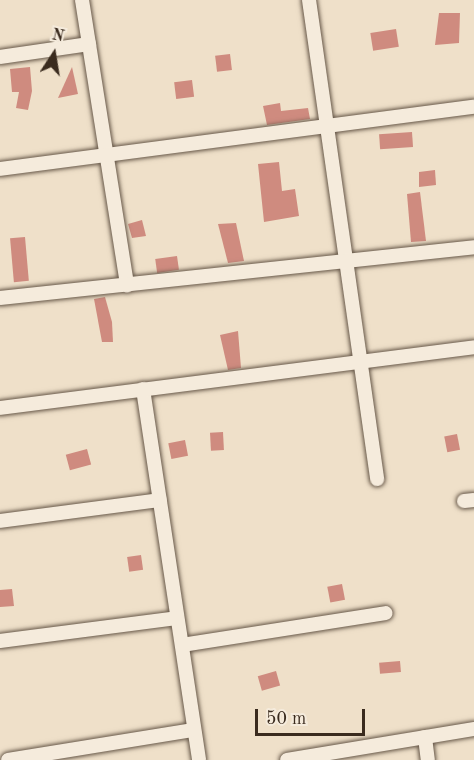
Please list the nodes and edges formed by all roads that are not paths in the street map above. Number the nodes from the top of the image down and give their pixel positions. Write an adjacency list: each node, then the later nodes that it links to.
1 (82, 0): 3 (street)
2 (309, 0): 6 (street)
3 (89, 44): 4 (street); 7 (street)
4 (0, 57)
5 (474, 107): 6 (street)
6 (329, 129): 7 (street); 10 (street)
7 (106, 156): 8 (street); 11 (street)
8 (0, 169)
9 (474, 247): 10 (street)
10 (346, 261): 11 (street); 14 (street)
11 (127, 285): 12 (street)
12 (0, 298)
13 (474, 347): 14 (street)
14 (364, 361): 15 (street); 17 (street)
15 (143, 389): 16 (street); 18 (street)
16 (0, 408)
17 (377, 479)
18 (160, 500): 19 (street); 21 (street)
19 (0, 521)
20 (386, 613): 23 (street)
21 (177, 618): 22 (street); 23 (street)
22 (0, 641)
23 (182, 645): 25 (street)
24 (474, 729): 26 (street)
25 (194, 730): 27 (street); 28 (street)
26 (425, 737): 29 (street); 30 (street)
27 (8, 760)
28 (199, 760)
29 (287, 760)
30 (428, 760)

